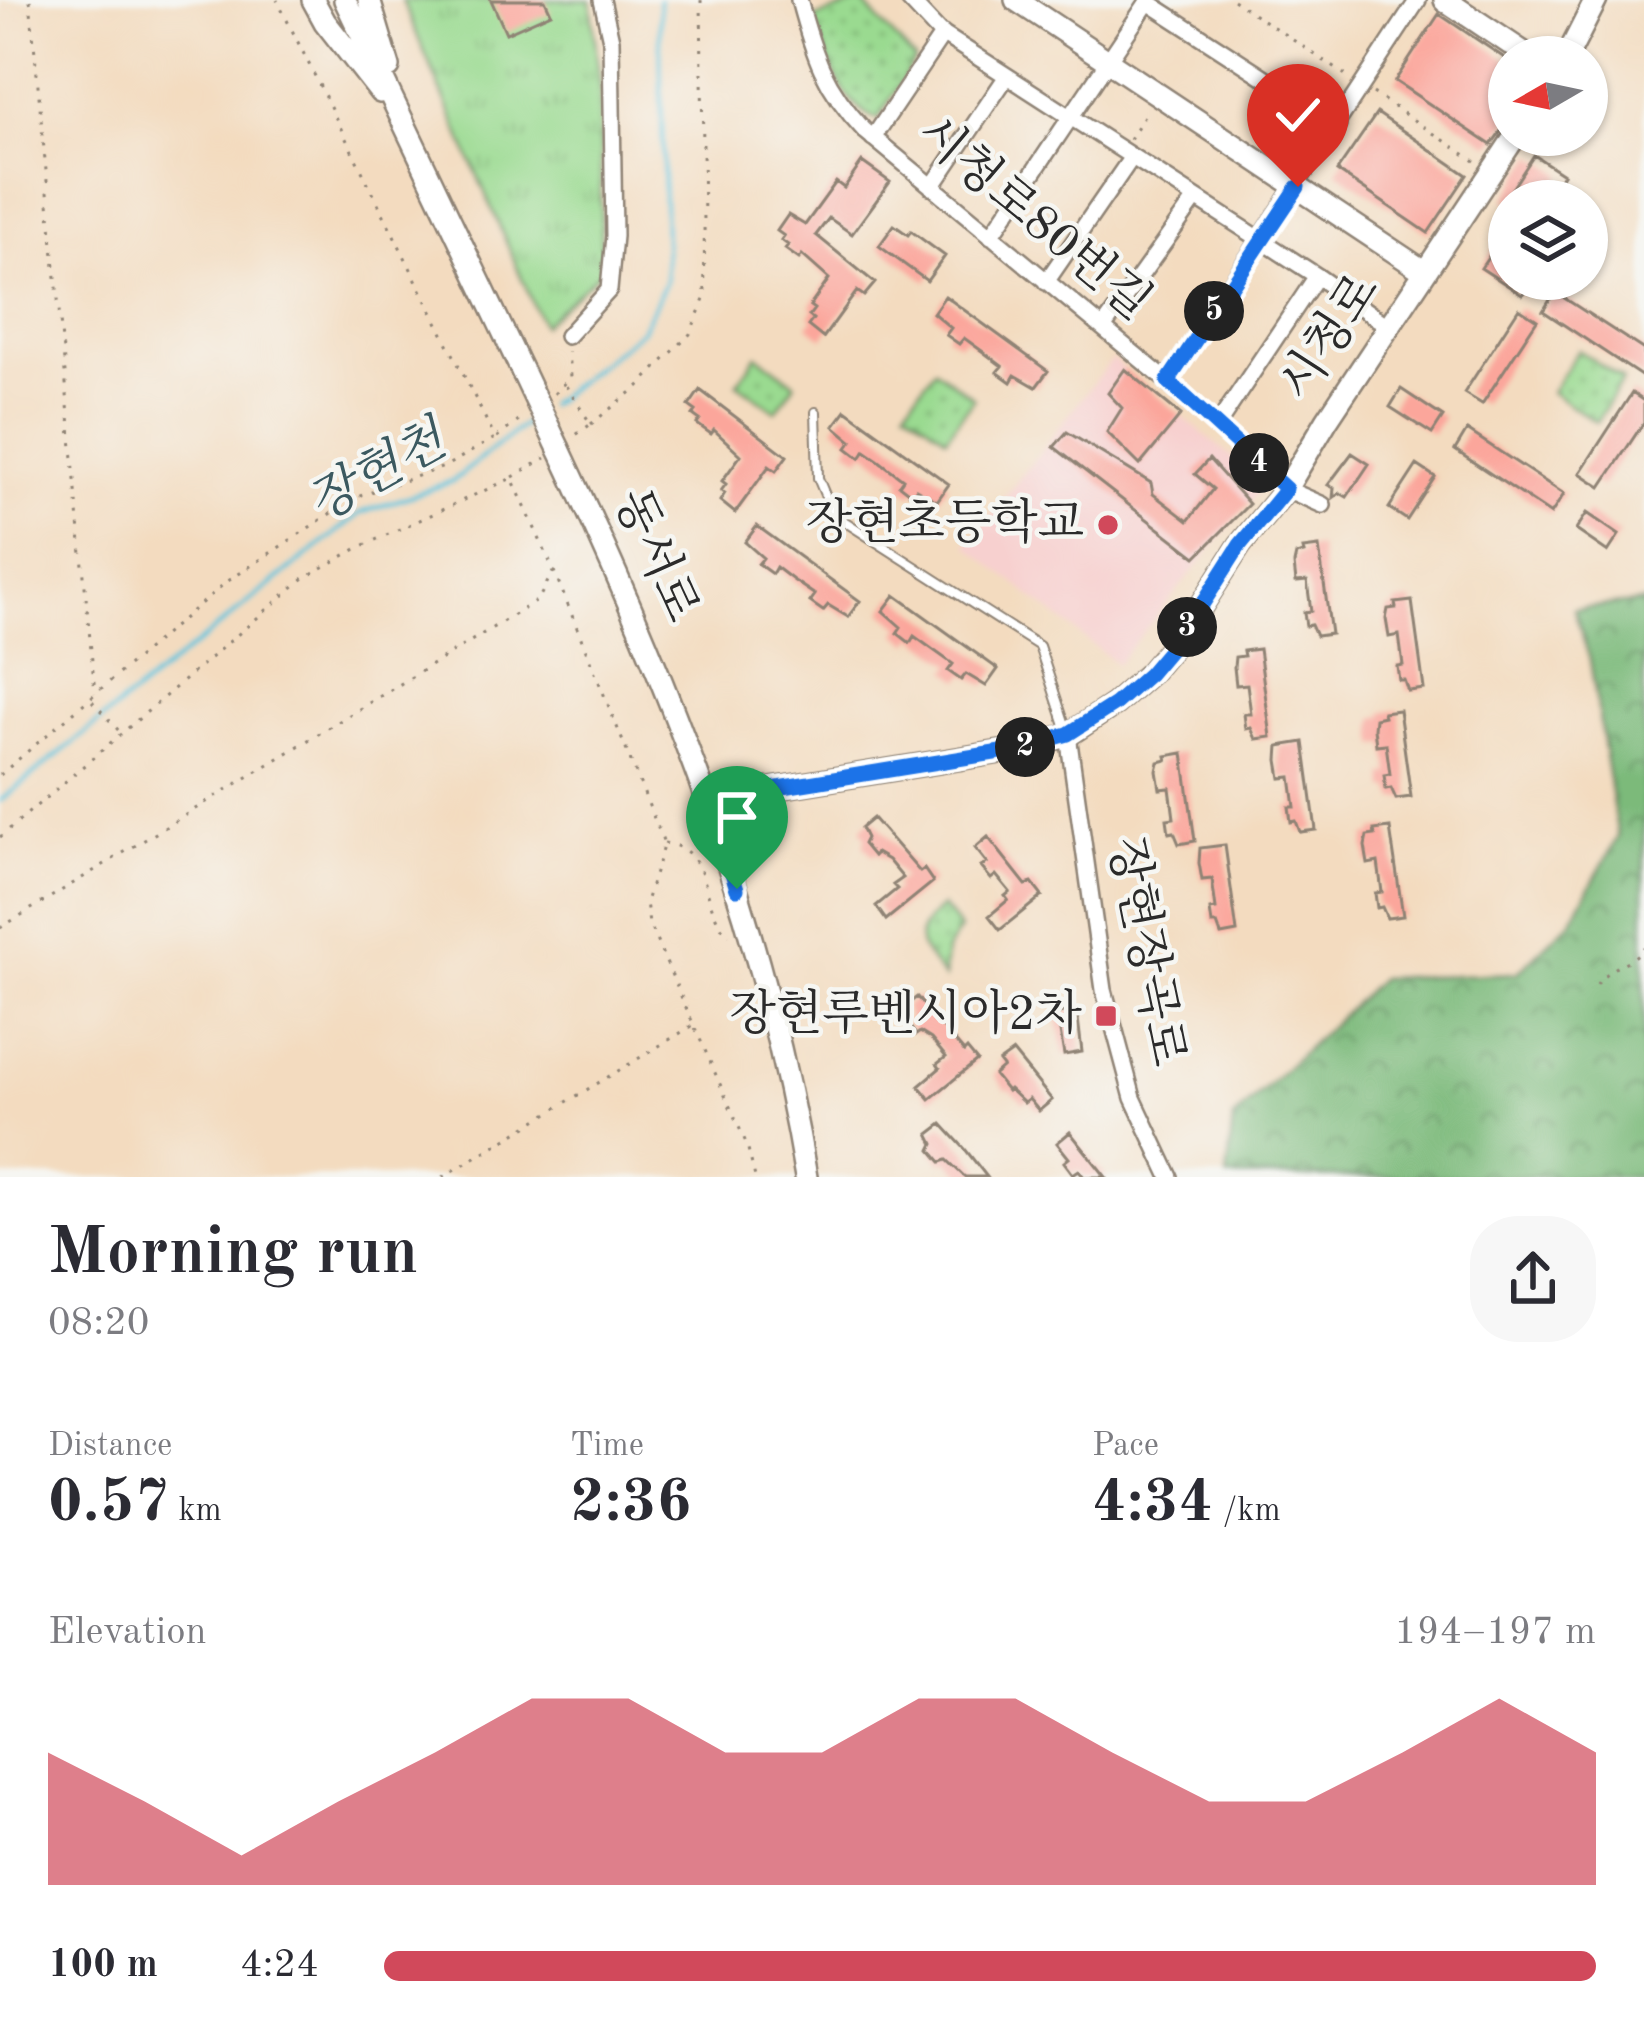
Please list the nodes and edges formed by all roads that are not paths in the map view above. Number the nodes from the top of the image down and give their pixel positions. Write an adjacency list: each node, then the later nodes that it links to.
1 (314, 0): 19 (street)
2 (345, 0): 19 (street, 동서로)
3 (369, 0): 19 (street)
4 (602, 0): 33 (street)
5 (800, 0): 20 (street, 시청로80번길)
6 (909, 0): 12 (street)
7 (1016, 0): 15 (street)
8 (1418, 0): 18 (street)
9 (1445, 0): 13 (street)
10 (1596, 0): 14 (street)
11 (1148, 1): 15 (street); 18 (street)
12 (943, 34): 16 (street); 20 (street)
13 (1498, 36)
14 (1578, 36)
15 (1108, 62): 17 (street); 24 (street)
16 (1007, 76): 17 (street); 23 (street)
17 (1072, 118): 21 (street); 26 (street)
18 (1338, 124): 24 (street)
19 (406, 125): 40 (street, 동서로, bridge)
20 (873, 138): 23 (street, 시청로80번길)
21 (1128, 154): 25 (street); 30 (street)
22 (1502, 156): 28 (street, 시청로)
23 (932, 187): 26 (street, 시청로80번길)
24 (1298, 187): 27 (street); 28 (street)
25 (1196, 198): 27 (street); 32 (street)
26 (991, 236): 30 (street, 시청로80번길)
27 (1262, 240): 29 (street); 34 (street)
28 (1426, 272): 31 (street, 시청로)
29 (1317, 276): 31 (street); 36 (street)
30 (1046, 282): 32 (street, 시청로80번길)
31 (1389, 327): 37 (street, 시청로)
32 (1103, 328): 34 (street, 시청로80번길)
33 (567, 336)
34 (1168, 381): 36 (street, 시청로80번길)
35 (815, 412): 39 (lane)
36 (1218, 424): 37 (street, 시청로80번길)
37 (1286, 489): 38 (street, 시청로80번길); 39 (street, 시청로)
38 (1323, 505)
39 (1068, 734): 40 (street, 시청로); 42 (street, 장현장곡로)
40 (709, 799): 41 (street, 동서로)
41 (806, 1177)
42 (1170, 1177)

